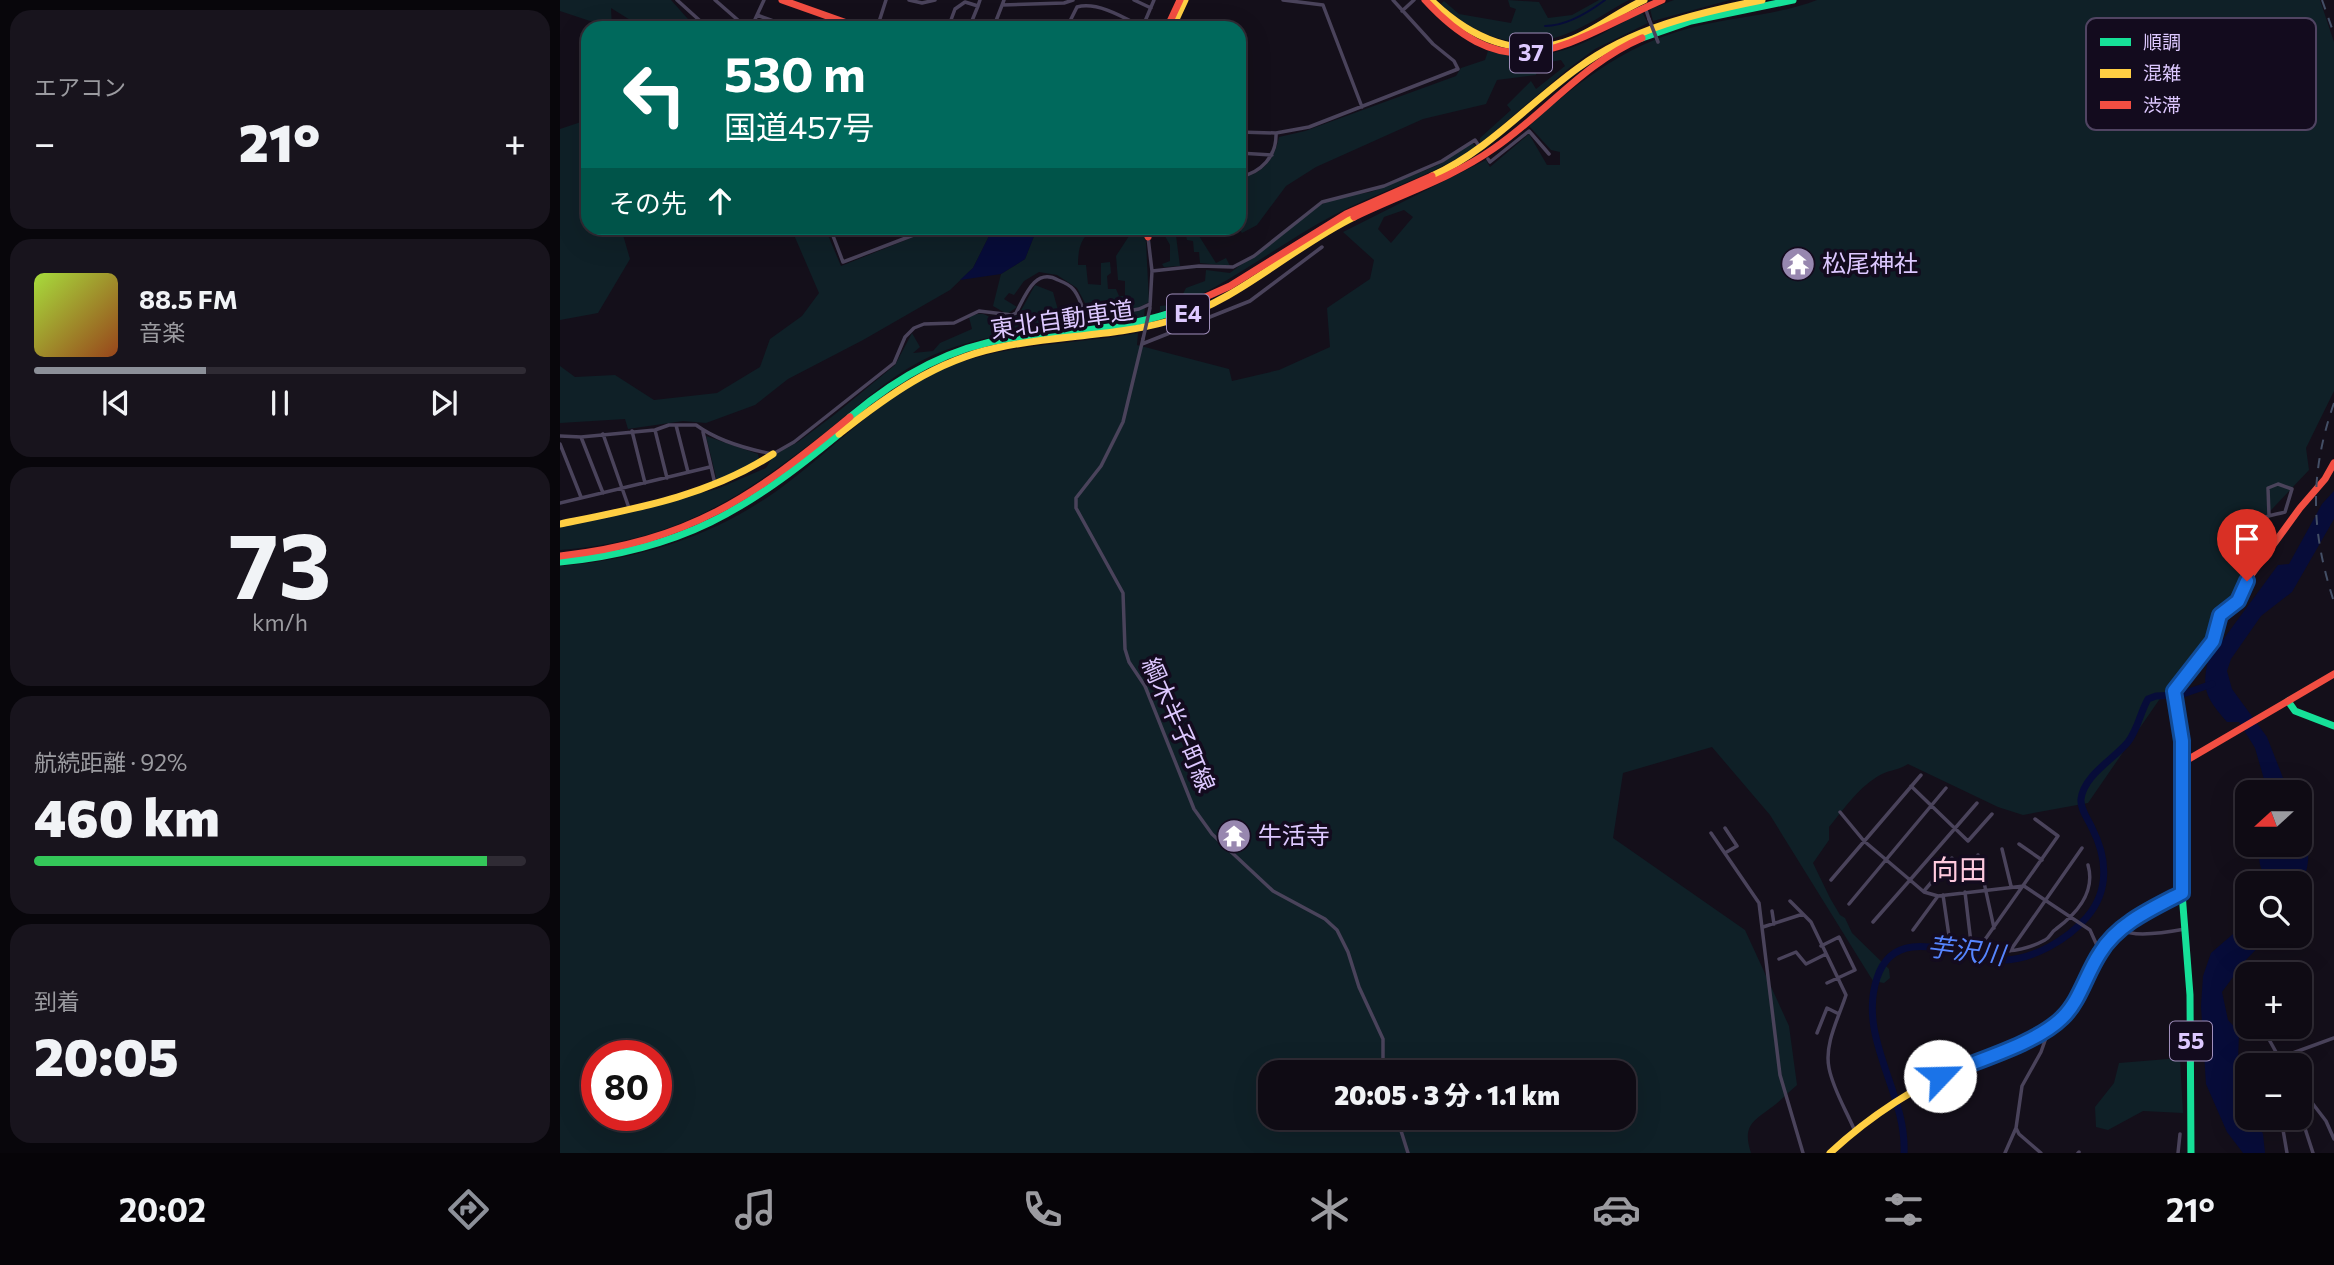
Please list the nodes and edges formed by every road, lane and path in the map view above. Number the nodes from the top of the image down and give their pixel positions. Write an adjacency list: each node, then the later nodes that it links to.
1 (677, 0): 28 (street)
2 (716, 0): 29 (street)
3 (764, 0): 27 (street)
4 (782, 0): 23 (main road)
5 (886, 0): 33 (street)
6 (909, 0): 7 (street)
7 (935, 0)
8 (980, 0): 24 (street)
9 (1073, 0): 22 (street)
10 (1134, 0): 25 (street)
11 (1154, 0): 25 (street)
12 (1182, 0): 40 (main road)
13 (1283, 0): 42 (street)
14 (1393, 0): 26 (street)
15 (1414, 0): 26 (street)
16 (1425, 0): 21 (main road, 37)
17 (1431, 0): 21 (main road, 37)
18 (1662, 0): 21 (main road, 37)
19 (1762, 0): 80 (main road, 東北自動車道 / E4)
20 (1793, 0): 81 (main road, 東北自動車道 / E4)
21 (1645, 2): 41 (street, bridge)
22 (1003, 3): 36 (street)
23 (806, 4): 32 (main road)
24 (978, 6): 34 (street); 35 (street)
25 (1151, 8): 39 (street)
26 (1402, 11): 42 (street)
27 (757, 15): 30 (street); 31 (street)
28 (700, 21)
29 (741, 21)
30 (753, 21)
31 (771, 21)
32 (838, 21)
33 (879, 21)
34 (951, 21)
35 (972, 21)
36 (996, 21)
37 (1070, 21): 38 (street)
38 (1128, 21)
39 (1145, 21)
40 (1173, 21)
41 (1658, 42)
42 (1362, 107): 44 (street)
43 (1246, 132): 44 (street)
44 (1276, 132): 48 (street)
45 (1479, 146): 55 (street)
46 (1246, 153): 48 (street)
47 (1549, 153): 49 (street)
48 (1272, 155): 50 (street)
49 (1488, 159)
50 (1246, 175)
51 (833, 235): 52 (street)
52 (914, 235)
53 (1149, 237): 55 (street)
54 (1322, 247): 57 (street)
55 (1152, 271): 56 (street)
56 (1150, 306): 57 (street, bridge); 66 (street)
57 (1143, 342): 146 (street, 綱木半子町線)
58 (676, 425): 59 (street); 61 (street); 69 (street)
59 (654, 430): 60 (street); 70 (street)
60 (632, 431): 62 (street); 71 (street)
61 (703, 432): 66 (street); 68 (street)
62 (603, 434): 64 (street); 73 (street)
63 (560, 436): 64 (street)
64 (581, 437): 74 (street)
65 (560, 444): 75 (street)
66 (773, 454): 72 (main road)
67 (2334, 463): 82 (main road)
68 (710, 467): 69 (street); 72 (street)
69 (688, 472): 70 (street)
70 (667, 478): 71 (street)
71 (645, 483): 73 (street)
72 (715, 486): 77 (main road)
73 (624, 489): 74 (street); 77 (street)
74 (603, 493): 75 (street)
75 (581, 498): 76 (street)
76 (560, 503)
77 (629, 508): 79 (main road)
78 (2269, 516): 78 (street); 82 (street)
79 (560, 524)
80 (560, 556)
81 (560, 562)
82 (2249, 578): 86 (main road)
83 (2334, 674): 84 (main road)
84 (2288, 701): 85 (main road); 86 (main road)
85 (2334, 725)
86 (2182, 763): 115 (main road)
87 (1921, 775): 88 (street)
88 (1911, 786): 91 (street); 98 (street)
89 (1946, 788): 91 (street)
90 (1977, 803): 96 (street)
91 (1932, 806): 96 (street); 105 (street)
92 (1840, 811): 98 (street)
93 (1992, 814): 96 (street)
94 (2035, 818): 106 (street)
95 (1725, 828): 102 (street)
96 (1955, 828): 109 (street)
97 (1711, 833): 102 (street)
98 (1864, 841): 105 (street); 108 (street)
99 (2019, 844): 106 (street)
100 (2082, 848): 117 (street)
101 (2002, 849): 110 (street)
102 (1725, 853): 127 (street)
103 (1978, 855): 112 (street)
104 (1952, 858): 113 (street)
105 (1886, 860): 109 (street); 119 (street)
106 (2042, 860): 111 (street)
107 (2088, 865): 124 (street)
108 (1830, 880)
109 (1910, 880): 113 (street); 125 (street)
110 (2011, 886): 111 (street); 112 (street)
111 (2024, 886): 117 (street); 128 (street)
112 (1987, 889): 114 (street); 128 (street)
113 (1924, 892): 116 (street)
114 (1965, 892): 116 (street); 134 (street)
115 (2182, 893): 129 (main road); 130 (main road, 55)
116 (1940, 896): 131 (street); 132 (street)
117 (2044, 900): 124 (street); 135 (street)
118 (1790, 901): 122 (street)
119 (1849, 904)
120 (1772, 911): 126 (street)
121 (1786, 912): 123 (street)
122 (1802, 914): 123 (street); 133 (street)
123 (1789, 918): 126 (street)
124 (2072, 918): 135 (street); 136 (street)
125 (1873, 922)
126 (1774, 924): 127 (street)
127 (1763, 927): 156 (street)
128 (1994, 928): 134 (street)
129 (2121, 929): 130 (street); 136 (main road)
130 (2185, 929): 161 (main road, 55)
131 (1913, 930)
132 (1949, 936)
133 (1821, 946): 137 (street); 139 (street)
134 (1979, 948): 135 (street)
135 (2010, 951)
136 (2100, 952): 142 (main road)
137 (1826, 954): 138 (street); 139 (street)
138 (1779, 959)
139 (1837, 978): 140 (street); 141 (street)
140 (1827, 983)
141 (1839, 1014): 143 (street); 149 (street)
142 (2048, 1030): 148 (street); 149 (main road)
143 (1817, 1033)
144 (2334, 1038): 145 (street)
145 (2293, 1053)
146 (1383, 1060)
147 (2312, 1103): 154 (street)
148 (2016, 1128): 158 (street); 159 (street)
149 (1854, 1129): 157 (main road)
150 (1401, 1130): 155 (street)
151 (2283, 1130): 162 (street)
152 (2306, 1130): 163 (street)
153 (2180, 1134): 160 (street)
154 (2334, 1139)
155 (1408, 1153)
156 (1803, 1153)
157 (1830, 1153)
158 (2005, 1153)
159 (2042, 1153)
160 (2178, 1153)
161 (2191, 1153)
162 (2287, 1153)
163 (2313, 1153)

